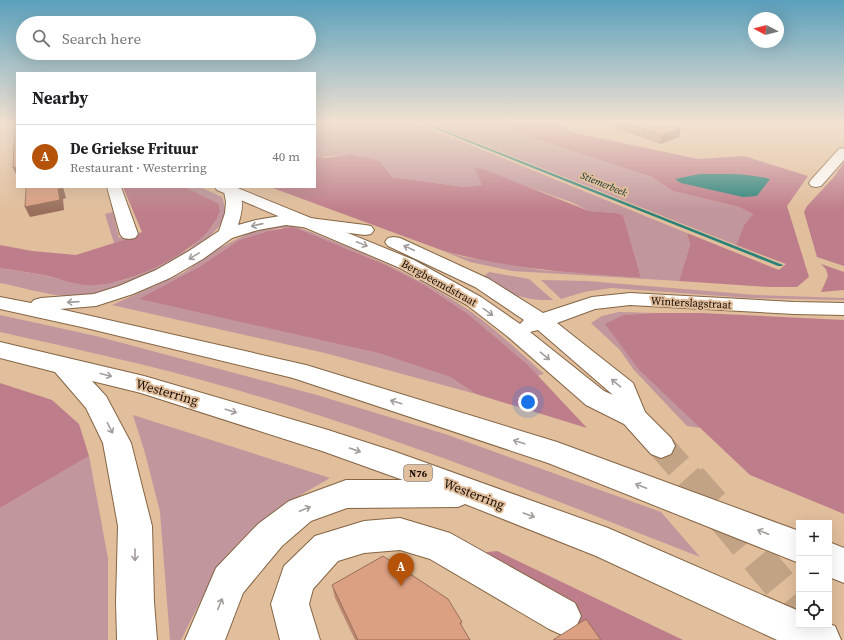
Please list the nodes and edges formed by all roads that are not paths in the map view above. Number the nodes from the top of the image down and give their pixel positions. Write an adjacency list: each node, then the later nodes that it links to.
1 (844, 152): 2 (main road)
2 (816, 183)
3 (114, 188): 7 (main road)
4 (234, 188): 5 (main road, Bergbeemdstraat); 6 (main road, Bergbeemdstraat); 8 (main road)
5 (308, 222): 6 (main road); 8 (main road, one-way to 8); 12 (main road, Bergbeemdstraat, one-way to 12)
6 (365, 230): 11 (main road, Bergbeemdstraat, one-way to 6)
7 (129, 234)
8 (226, 234): 9 (main road, one-way to 9)
9 (6, 305): 18 (main road, one-way to 9)
10 (844, 309): 11 (main road, Winterslagstraat)
11 (541, 321): 12 (main road, Winterslagstraat); 15 (main road, Bergbeemdstraat, one-way to 11)
12 (515, 331): 15 (main road, Bergbeemdstraat, one-way to 15)
13 (0, 350): 14 (main road, Westerring / N76)
14 (62, 364): 17 (main road, Westerring / N76, one-way to 17); 23 (main road, one-way to 23)
15 (634, 416): 16 (main road, Bergbeemdstraat)
16 (661, 446)
17 (470, 493): 24 (main road, one-way to 17); 25 (main road, Westerring / N76, one-way to 25)
18 (796, 546)
19 (832, 560): 20 (main road)
20 (844, 566)
21 (562, 616): 22 (main road)
22 (299, 638)
23 (137, 640)
24 (205, 640)
25 (821, 640)

